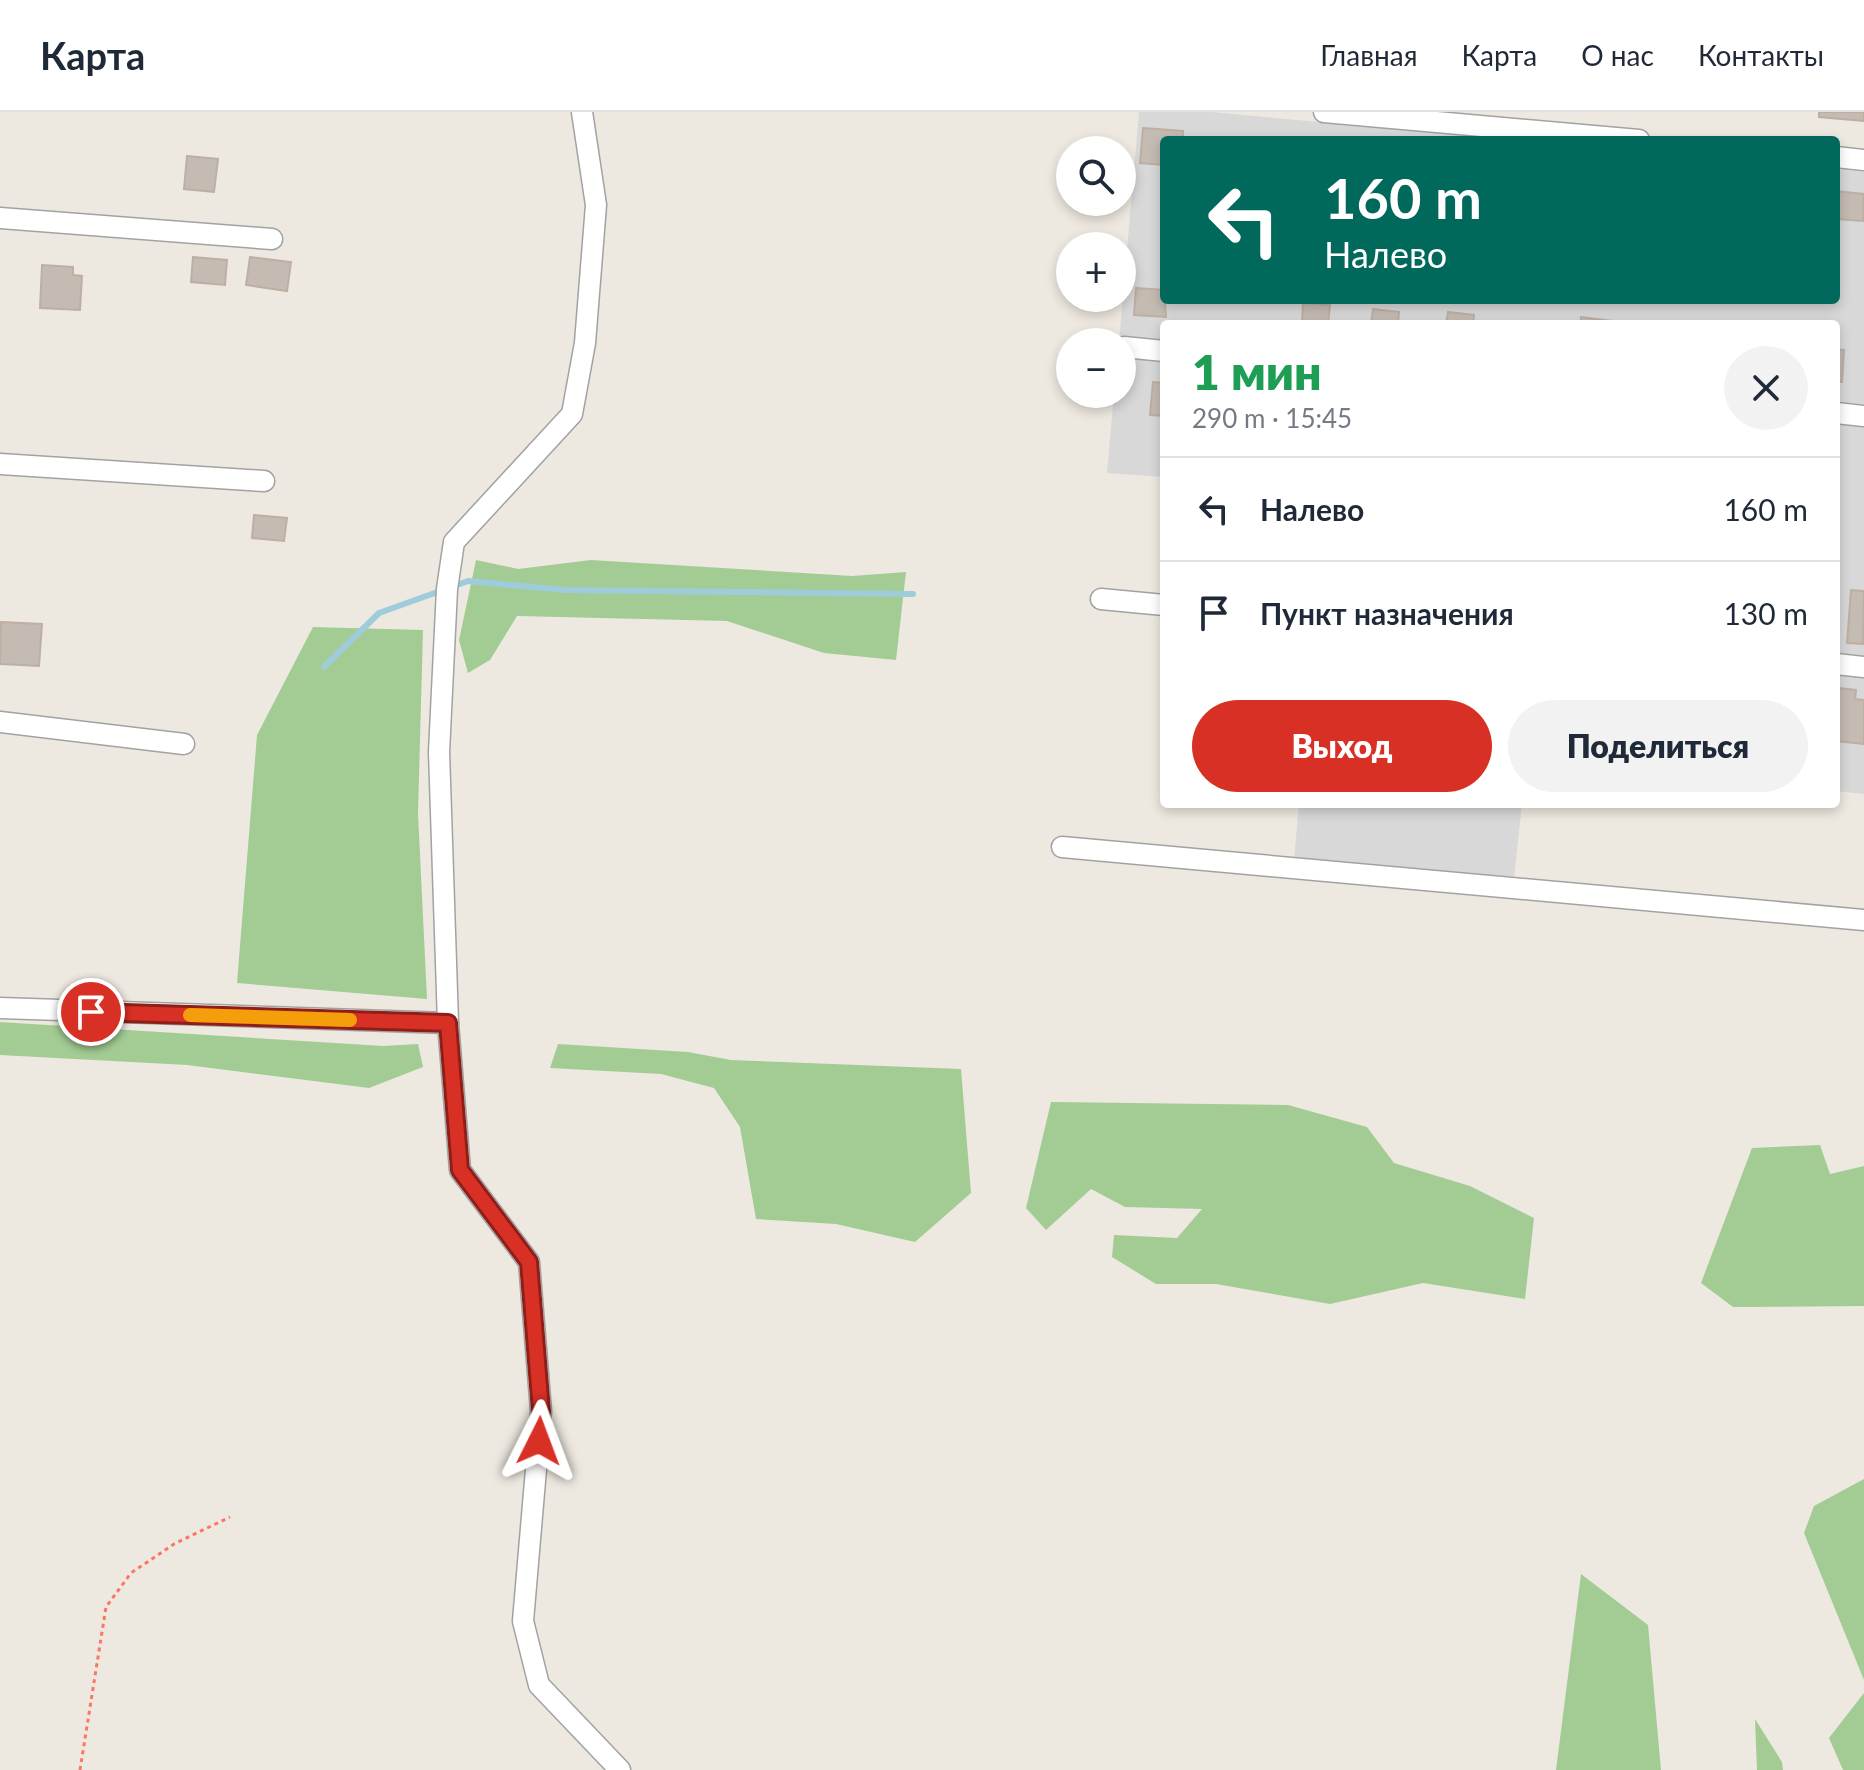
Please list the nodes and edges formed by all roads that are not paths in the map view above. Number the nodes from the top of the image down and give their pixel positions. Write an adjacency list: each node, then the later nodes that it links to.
1 (582, 112): 23 (street)
2 (1324, 112): 3 (street)
3 (1594, 136)
4 (1840, 157): 5 (street)
5 (1864, 160)
6 (0, 218): 7 (street)
7 (272, 239)
8 (1136, 348): 9 (street)
9 (1160, 351)
10 (1840, 413): 11 (street)
11 (1864, 416)
12 (0, 464): 13 (street)
13 (264, 481)
14 (1101, 599): 15 (street)
15 (1160, 605)
16 (1840, 664): 17 (street)
17 (1864, 667)
18 (0, 722): 19 (street)
19 (184, 744)
20 (1062, 847): 21 (street)
21 (1864, 920)
22 (0, 1008): 23 (street)
23 (448, 1023): 24 (street)
24 (620, 1770)

